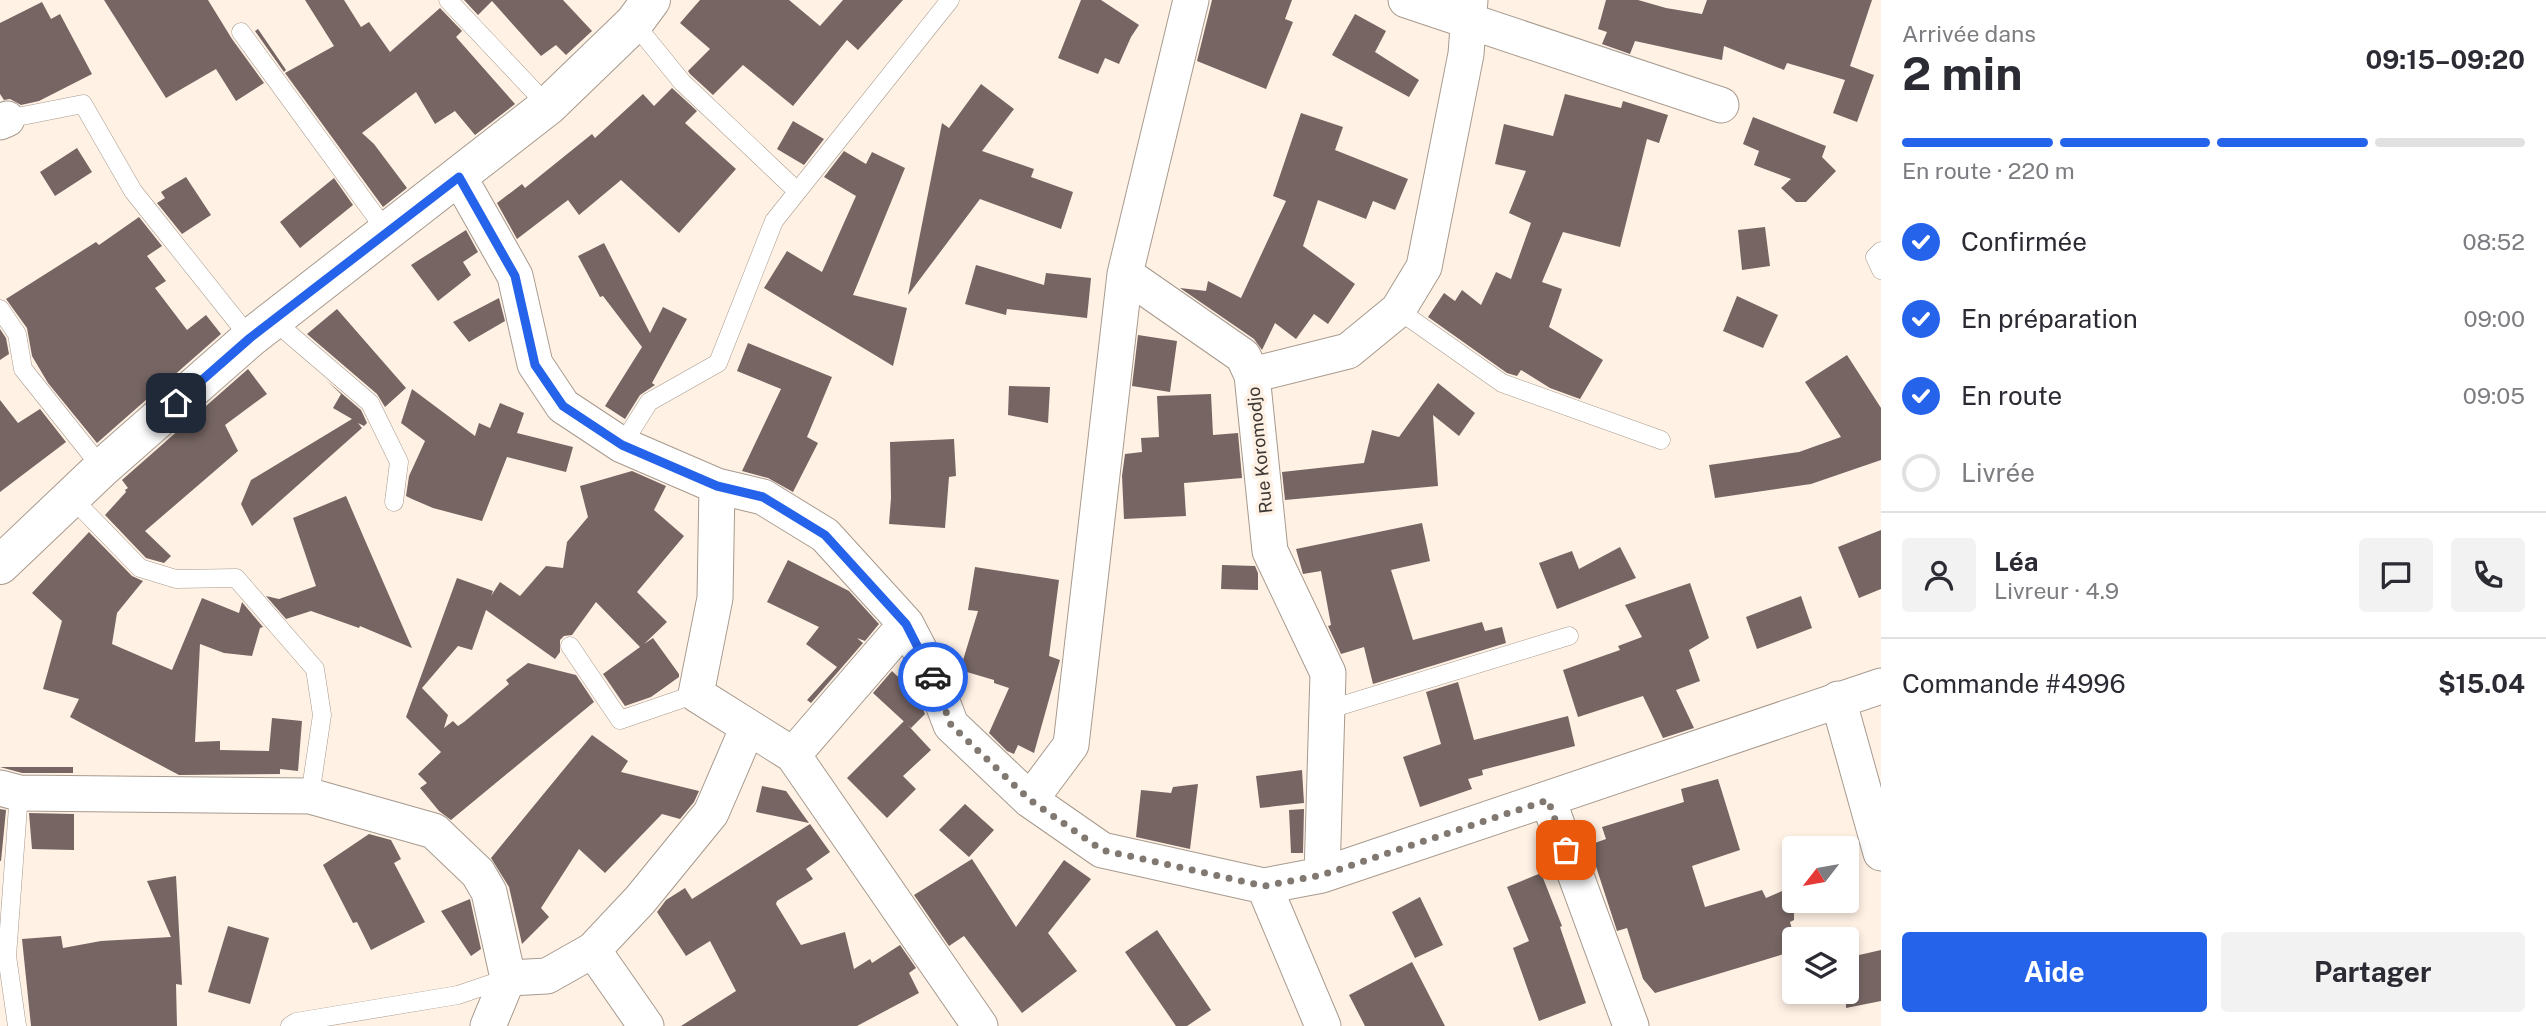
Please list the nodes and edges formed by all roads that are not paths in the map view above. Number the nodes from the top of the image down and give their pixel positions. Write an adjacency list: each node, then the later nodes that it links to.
1 (448, 0): 9 (lane)
2 (950, 0): 12 (lane)
3 (1191, 0): 16 (street)
4 (1406, 0): 6 (street)
5 (642, 11): 9 (street); 12 (lane)
6 (1469, 11): 8 (street); 18 (street)
7 (241, 32): 13 (lane)
8 (1721, 105)
9 (548, 106): 11 (street)
10 (2, 116): 19 (lane)
11 (459, 177): 13 (street); 22 (street)
12 (797, 191): 22 (lane)
13 (387, 232): 19 (street)
14 (1881, 251): 15 (lane)
15 (1881, 270)
16 (1125, 274): 20 (street, Rue Koromodjo); 39 (street)
17 (0, 309): 23 (lane)
18 (1398, 310): 20 (street); 21 (lane)
19 (261, 329): 23 (street); 26 (lane)
20 (1252, 375): 34 (street, Rue Koromodjo)
21 (1661, 440)
22 (622, 445): 24 (street)
23 (102, 468): 25 (street)
24 (717, 486): 28 (street); 32 (street)
25 (71, 497): 27 (street); 38 (lane)
26 (394, 502)
27 (0, 565)
28 (906, 624): 36 (street); 39 (street)
29 (1569, 636): 34 (lane)
30 (570, 646): 32 (lane)
31 (1881, 687): 33 (street)
32 (696, 694): 35 (street)
33 (1838, 699): 40 (street); 41 (street)
34 (1327, 710): 42 (street, Rue Koromodjo)
35 (748, 727): 36 (street); 44 (street)
36 (793, 755): 50 (street)
37 (9, 790): 38 (street); 46 (lane)
38 (310, 796): 45 (street)
39 (1030, 800): 43 (street)
40 (1548, 800): 42 (street); 52 (street)
41 (1881, 853)
42 (1322, 875): 43 (street)
43 (1264, 886): 51 (street)
44 (593, 950): 45 (street); 49 (street)
45 (508, 978): 47 (lane); 48 (street)
46 (17, 1026)
47 (290, 1026)
48 (488, 1026)
49 (646, 1026)
50 (980, 1026)
51 (1323, 1026)
52 (1631, 1026)

